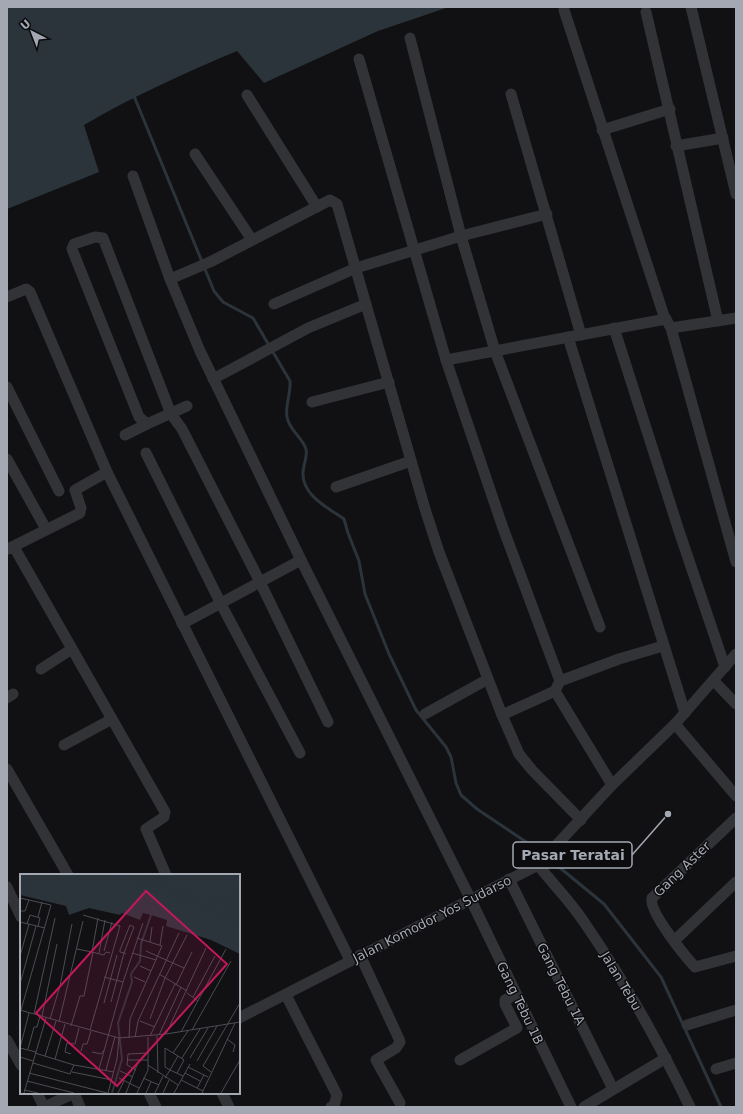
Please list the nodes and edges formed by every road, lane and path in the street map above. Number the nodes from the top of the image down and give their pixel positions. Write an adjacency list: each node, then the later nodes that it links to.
1 (690, 7): 10 (street)
2 (564, 10): 9 (street)
3 (646, 12): 8 (street)
4 (410, 38): 17 (street)
5 (359, 59): 19 (street)
6 (511, 94): 16 (street)
7 (247, 95): 15 (street)
8 (670, 109): 9 (street); 11 (street)
9 (602, 130): 27 (street)
10 (723, 138): 11 (street); 14 (street)
11 (676, 146): 26 (street)
12 (195, 154): 18 (street)
13 (133, 176): 21 (street, Gang Tebu 1B)
14 (736, 194)
15 (317, 207): 18 (street); 20 (street)
16 (547, 214): 17 (street); 29 (street)
17 (461, 236): 19 (street); 31 (street)
18 (252, 240): 21 (street)
19 (415, 251): 20 (street); 32 (street)
20 (356, 268): 23 (street); 24 (street)
21 (170, 279): 33 (street, Gang Tebu 1B)
22 (7, 297): 44 (street)
23 (274, 304)
24 (366, 304): 33 (street); 34 (street)
25 (736, 318): 26 (street)
26 (718, 321): 27 (street)
27 (668, 324): 28 (street); 50 (street)
28 (614, 328): 29 (street); 58 (street)
29 (580, 335): 30 (street)
30 (568, 338): 31 (street); 55 (street)
31 (495, 351): 32 (street); 54 (street)
32 (446, 360): 62 (street)
33 (213, 379): 49 (street, Gang Tebu 1B)
34 (389, 382): 36 (street); 43 (street)
35 (7, 387): 46 (street)
36 (312, 402)
37 (187, 406): 38 (street)
38 (171, 414): 39 (street); 39 (street); 51 (street)
39 (147, 424): 40 (street)
40 (125, 435)
41 (146, 453): 52 (street)
42 (7, 459): 47 (street)
43 (411, 461): 45 (street); 60 (street)
44 (107, 472): 47 (street); 53 (street)
45 (336, 487)
46 (60, 491)
47 (46, 529): 48 (street)
48 (10, 548): 56 (street)
49 (301, 560): 51 (street); 83 (street, Gang Tebu 1B)
50 (736, 562)
51 (260, 582): 52 (street); 68 (street)
52 (221, 604): 53 (street); 71 (street)
53 (182, 624): 87 (street)
54 (600, 627)
55 (663, 646): 62 (street); 64 (street)
56 (72, 649): 59 (street); 67 (street)
57 (736, 654): 58 (street, Jalan Komodor Yos Sudarso)
58 (725, 666): 61 (street, Jalan Komodor Yos Sudarso)
59 (40, 669)
60 (488, 679): 65 (street); 66 (street)
61 (714, 680): 63 (street); 64 (street, Jalan Komodor Yos Sudarso)
62 (557, 686): 66 (street); 73 (street)
63 (736, 704)
64 (685, 713): 69 (street, Jalan Komodor Yos Sudarso)
65 (425, 714)
66 (502, 716): 76 (street)
67 (112, 719): 70 (street); 79 (street)
68 (328, 722)
69 (675, 724): 73 (street, Jalan Komodor Yos Sudarso); 74 (street)
70 (64, 745)
71 (300, 753)
72 (7, 768): 78 (street)
73 (612, 785): 76 (street, Jalan Komodor Yos Sudarso)
74 (736, 796)
75 (736, 818): 85 (street, Gang Aster)
76 (580, 820): 77 (street, Jalan Komodor Yos Sudarso)
77 (540, 864): 80 (street, Jalan Komodor Yos Sudarso); 94 (street, Jalan Tebu)
78 (67, 874)
79 (166, 874)
80 (509, 879): 83 (street, Jalan Komodor Yos Sudarso); 99 (street, Gang Tebu 1A)
81 (736, 882): 85 (street)
82 (7, 888): 84 (street)
83 (470, 898): 87 (street, Jalan Komodor Yos Sudarso); 89 (street, Gang Tebu 1B)
84 (20, 915)
85 (674, 941): 86 (street, Gang Aster)
86 (736, 956)
87 (355, 957): 88 (street, Jalan Komodor Yos Sudarso); 105 (street)
88 (286, 995): 91 (street, Jalan Komodor Yos Sudarso); 110 (street)
89 (515, 995): 95 (street); 111 (street, Gang Tebu 1B)
90 (736, 1010): 92 (street)
91 (240, 1018)
92 (687, 1025)
93 (7, 1040): 96 (street)
94 (666, 1058): 99 (street); 113 (street, Jalan Tebu)
95 (460, 1060)
96 (20, 1063)
97 (736, 1063): 98 (street)
98 (716, 1069)
99 (613, 1089): 112 (street)
100 (38, 1094): 106 (street)
101 (72, 1094): 106 (street)
102 (74, 1094): 107 (street)
103 (150, 1094): 108 (street)
104 (222, 1094): 109 (street)
105 (400, 1103)
106 (44, 1107)
107 (80, 1107)
108 (156, 1107)
109 (229, 1107)
110 (331, 1107)
111 (571, 1107)
112 (584, 1107)
113 (690, 1107)

